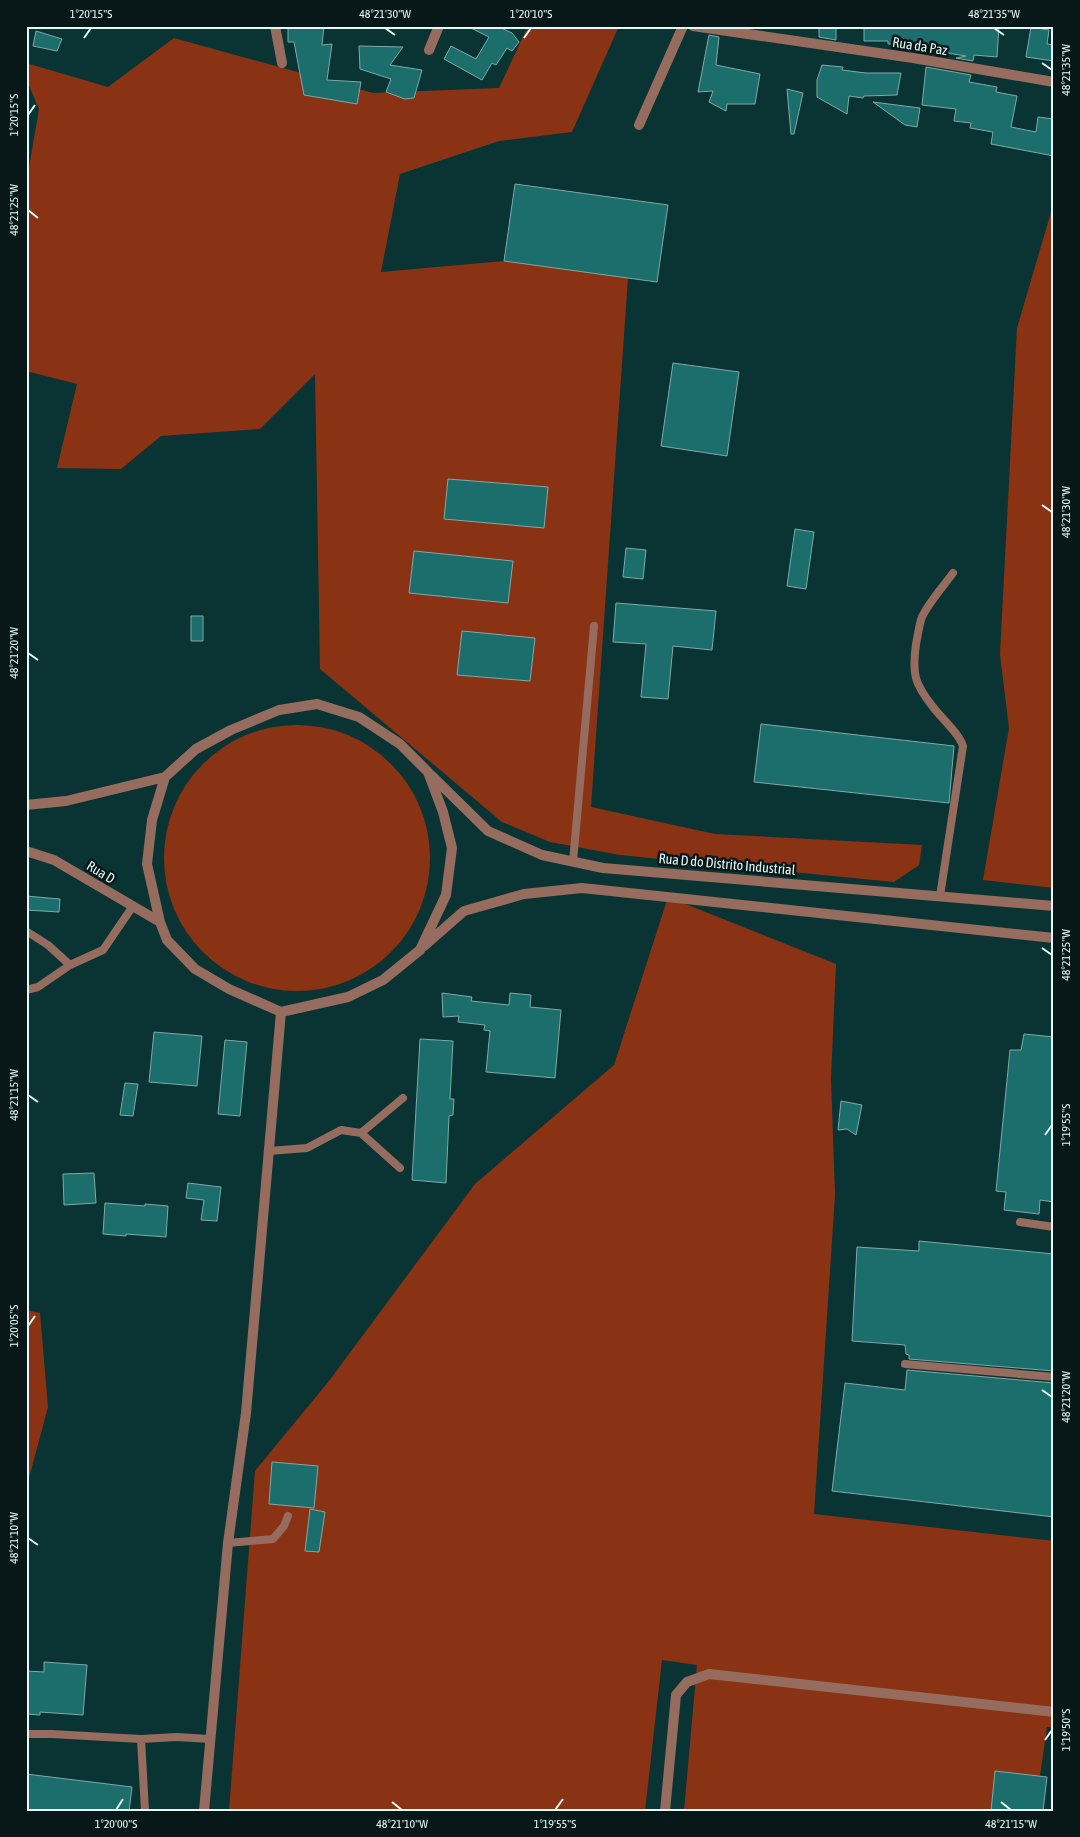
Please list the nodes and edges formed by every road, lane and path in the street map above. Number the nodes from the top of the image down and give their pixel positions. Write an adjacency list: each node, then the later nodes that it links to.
1 (275, 26): 6 (street)
2 (439, 26): 5 (street)
3 (683, 26): 8 (street)
4 (693, 26): 7 (street, Rua da Paz)
5 (429, 50)
6 (282, 63)
7 (1054, 82)
8 (639, 125)
9 (953, 573): 16 (lane)
10 (594, 626): 15 (lane)
11 (428, 772): 12 (street, Rua D do Distrito Industrial); 15 (street, Rua D do Distrito Industrial); 22 (street)
12 (165, 777): 13 (street); 19 (street)
13 (26, 805)
14 (26, 851): 17 (street, Rua D)
15 (573, 862): 16 (street, Rua D do Distrito Industrial)
16 (940, 896): 18 (street, Rua D do Distrito Industrial)
17 (133, 906): 19 (street, Rua D); 23 (lane)
18 (1054, 906)
19 (160, 922): 25 (street)
20 (26, 931): 23 (lane)
21 (1054, 938): 22 (street)
22 (420, 950): 25 (street)
23 (70, 965): 24 (lane)
24 (26, 990)
25 (281, 1012): 28 (street)
26 (403, 1098): 27 (lane)
27 (361, 1133): 28 (lane); 29 (lane)
28 (269, 1151): 35 (street)
29 (400, 1168)
30 (1020, 1222): 31 (lane)
31 (1054, 1227)
32 (905, 1364): 33 (lane)
33 (1054, 1377)
34 (288, 1516): 35 (lane)
35 (228, 1543): 38 (street)
36 (1054, 1712): 42 (street)
37 (26, 1734): 39 (lane)
38 (210, 1739): 39 (lane); 41 (street)
39 (141, 1740): 40 (lane)
40 (145, 1811)
41 (204, 1811)
42 (665, 1811)

